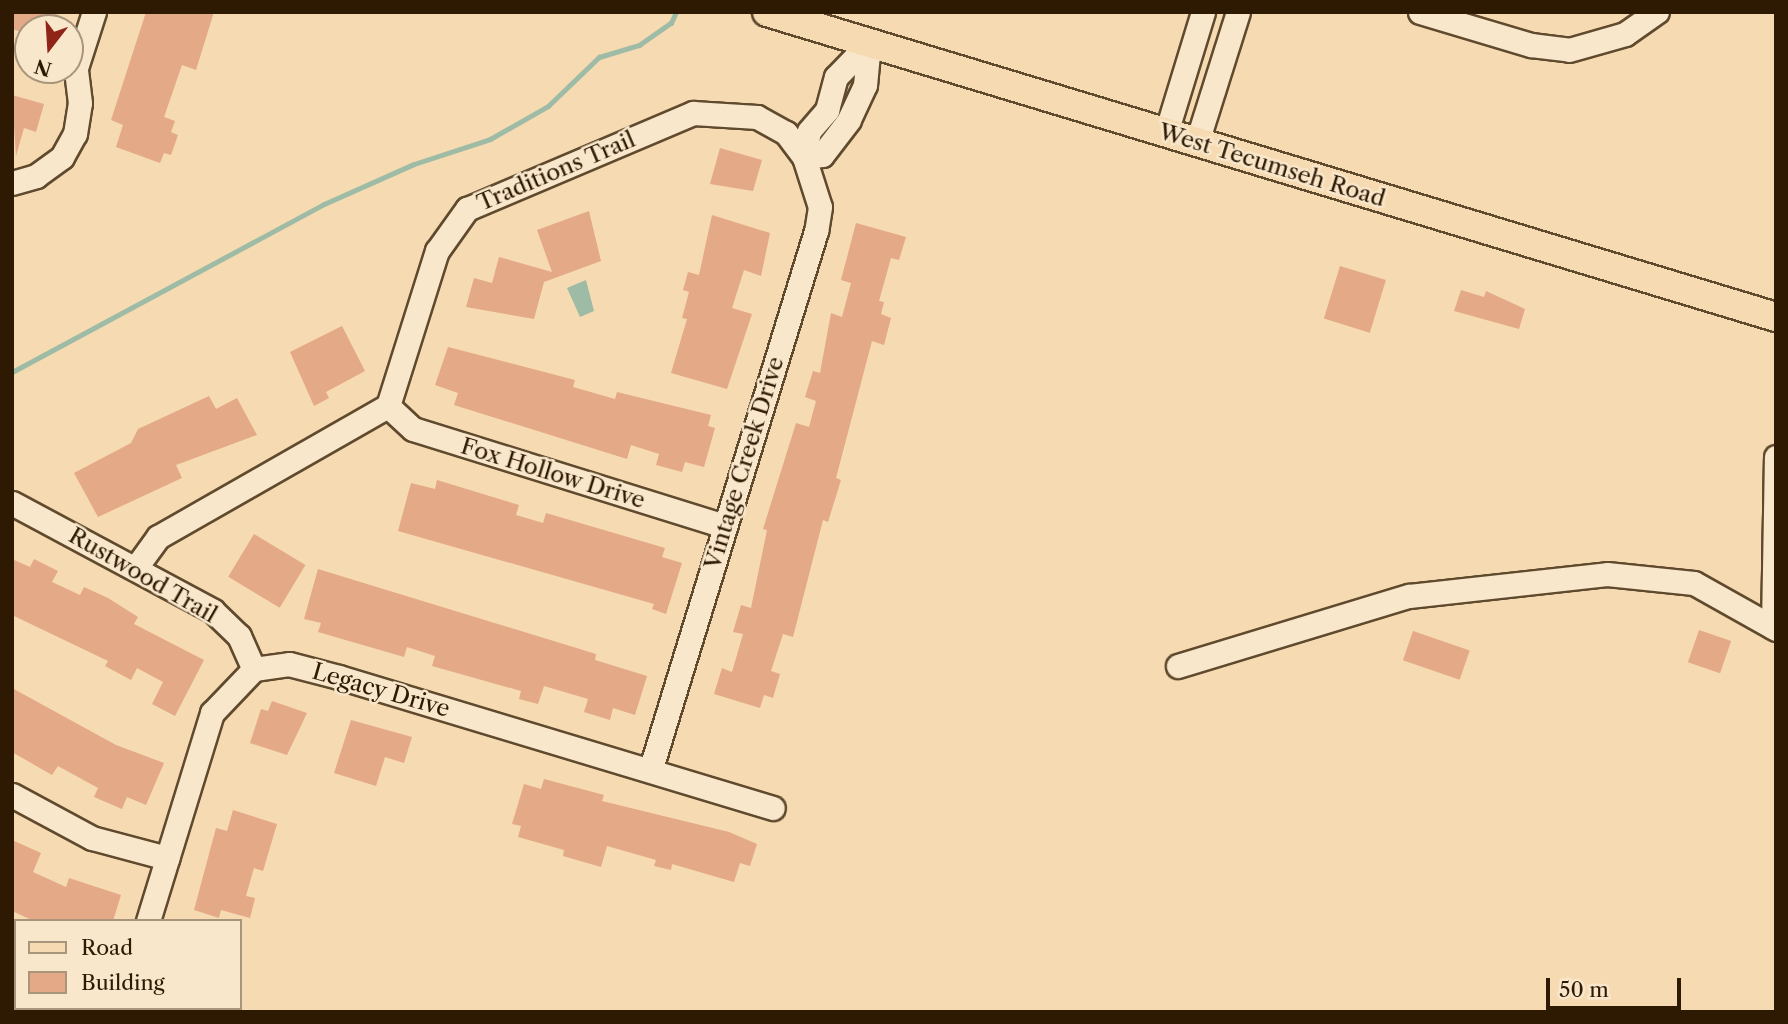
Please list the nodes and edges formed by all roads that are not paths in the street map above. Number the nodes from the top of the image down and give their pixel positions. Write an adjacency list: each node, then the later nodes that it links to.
1 (94, 12): 11 (street)
2 (1203, 12): 8 (street)
3 (1238, 12): 9 (street)
4 (1420, 12): 5 (street)
5 (1657, 12)
6 (768, 13): 7 (main road, West Tecumseh Road)
7 (869, 43): 8 (main road, West Tecumseh Road); 10 (street)
8 (1166, 133): 9 (main road, West Tecumseh Road)
9 (1197, 142): 12 (main road, West Tecumseh Road)
10 (804, 157): 13 (street, Traditions Trail); 16 (street, Vintage Creek Drive)
11 (12, 183)
12 (1776, 317)
13 (388, 406): 16 (street, Fox Hollow Drive); 17 (street)
14 (1776, 457): 18 (street)
15 (12, 503): 17 (street, Rustwood Trail)
16 (725, 526): 21 (street, Vintage Creek Drive)
17 (136, 566): 20 (street, Rustwood Trail)
18 (1774, 628): 19 (street)
19 (1178, 666)
20 (254, 669): 21 (street, Legacy Drive); 24 (street)
21 (651, 768): 23 (street, Legacy Drive)
22 (12, 795): 24 (street)
23 (774, 808)
24 (167, 858): 25 (street)
25 (149, 919)

